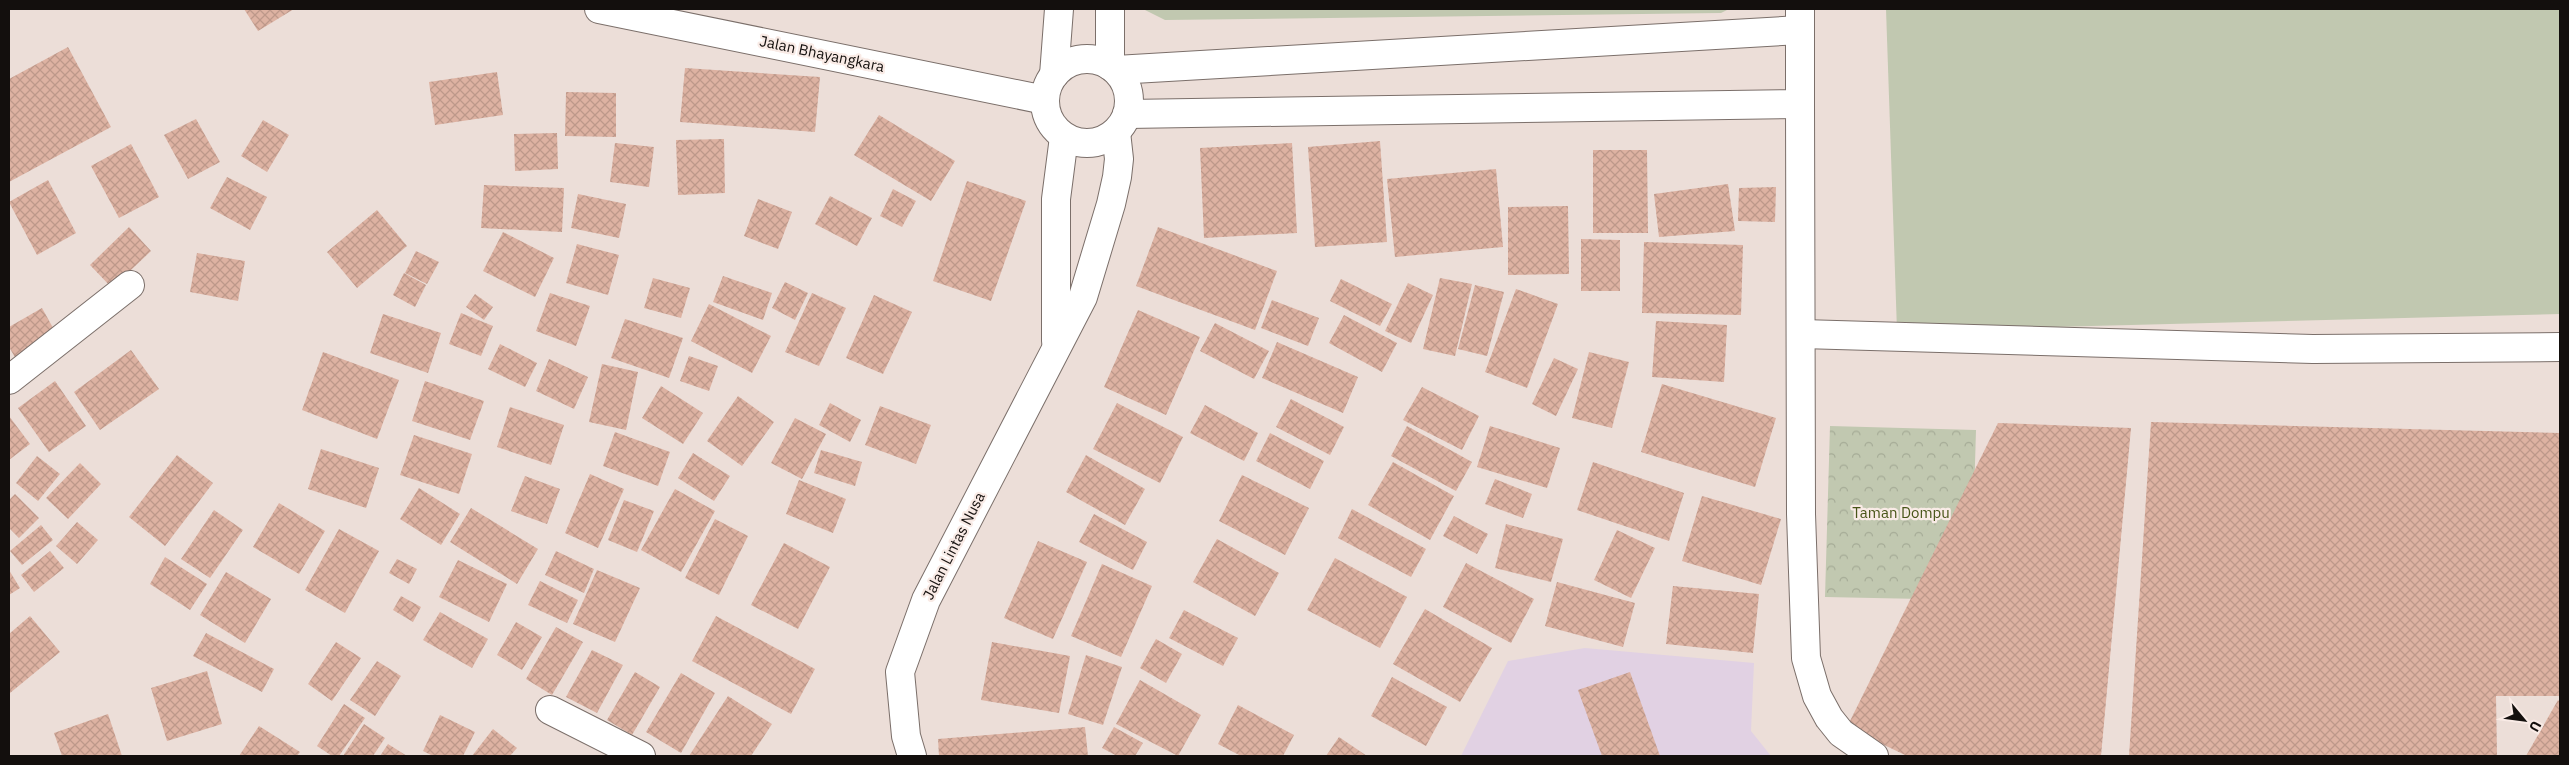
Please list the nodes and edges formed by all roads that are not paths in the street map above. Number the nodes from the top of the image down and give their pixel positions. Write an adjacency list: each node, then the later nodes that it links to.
1 (599, 9): 6 (main road, Jalan Bhayangkara)
2 (1059, 9): 6 (main road)
3 (1110, 9): 5 (main road)
4 (1800, 19): 5 (main road); 7 (main road)
5 (1113, 68): 6 (main road); 8 (main road)
6 (1049, 88): 9 (main road)
7 (1800, 104): 8 (main road); 11 (main road)
8 (1122, 123): 9 (main road); 12 (main road, Jalan Lintas Nusa)
9 (1064, 137): 12 (main road, Jalan Lintas Nusa)
10 (130, 285): 14 (main road)
11 (1802, 334): 13 (main road); 18 (main road)
12 (1056, 347): 17 (main road, Jalan Lintas Nusa)
13 (2560, 348)
14 (9, 380)
15 (550, 710): 16 (main road)
16 (641, 756)
17 (912, 756)
18 (1874, 756)

